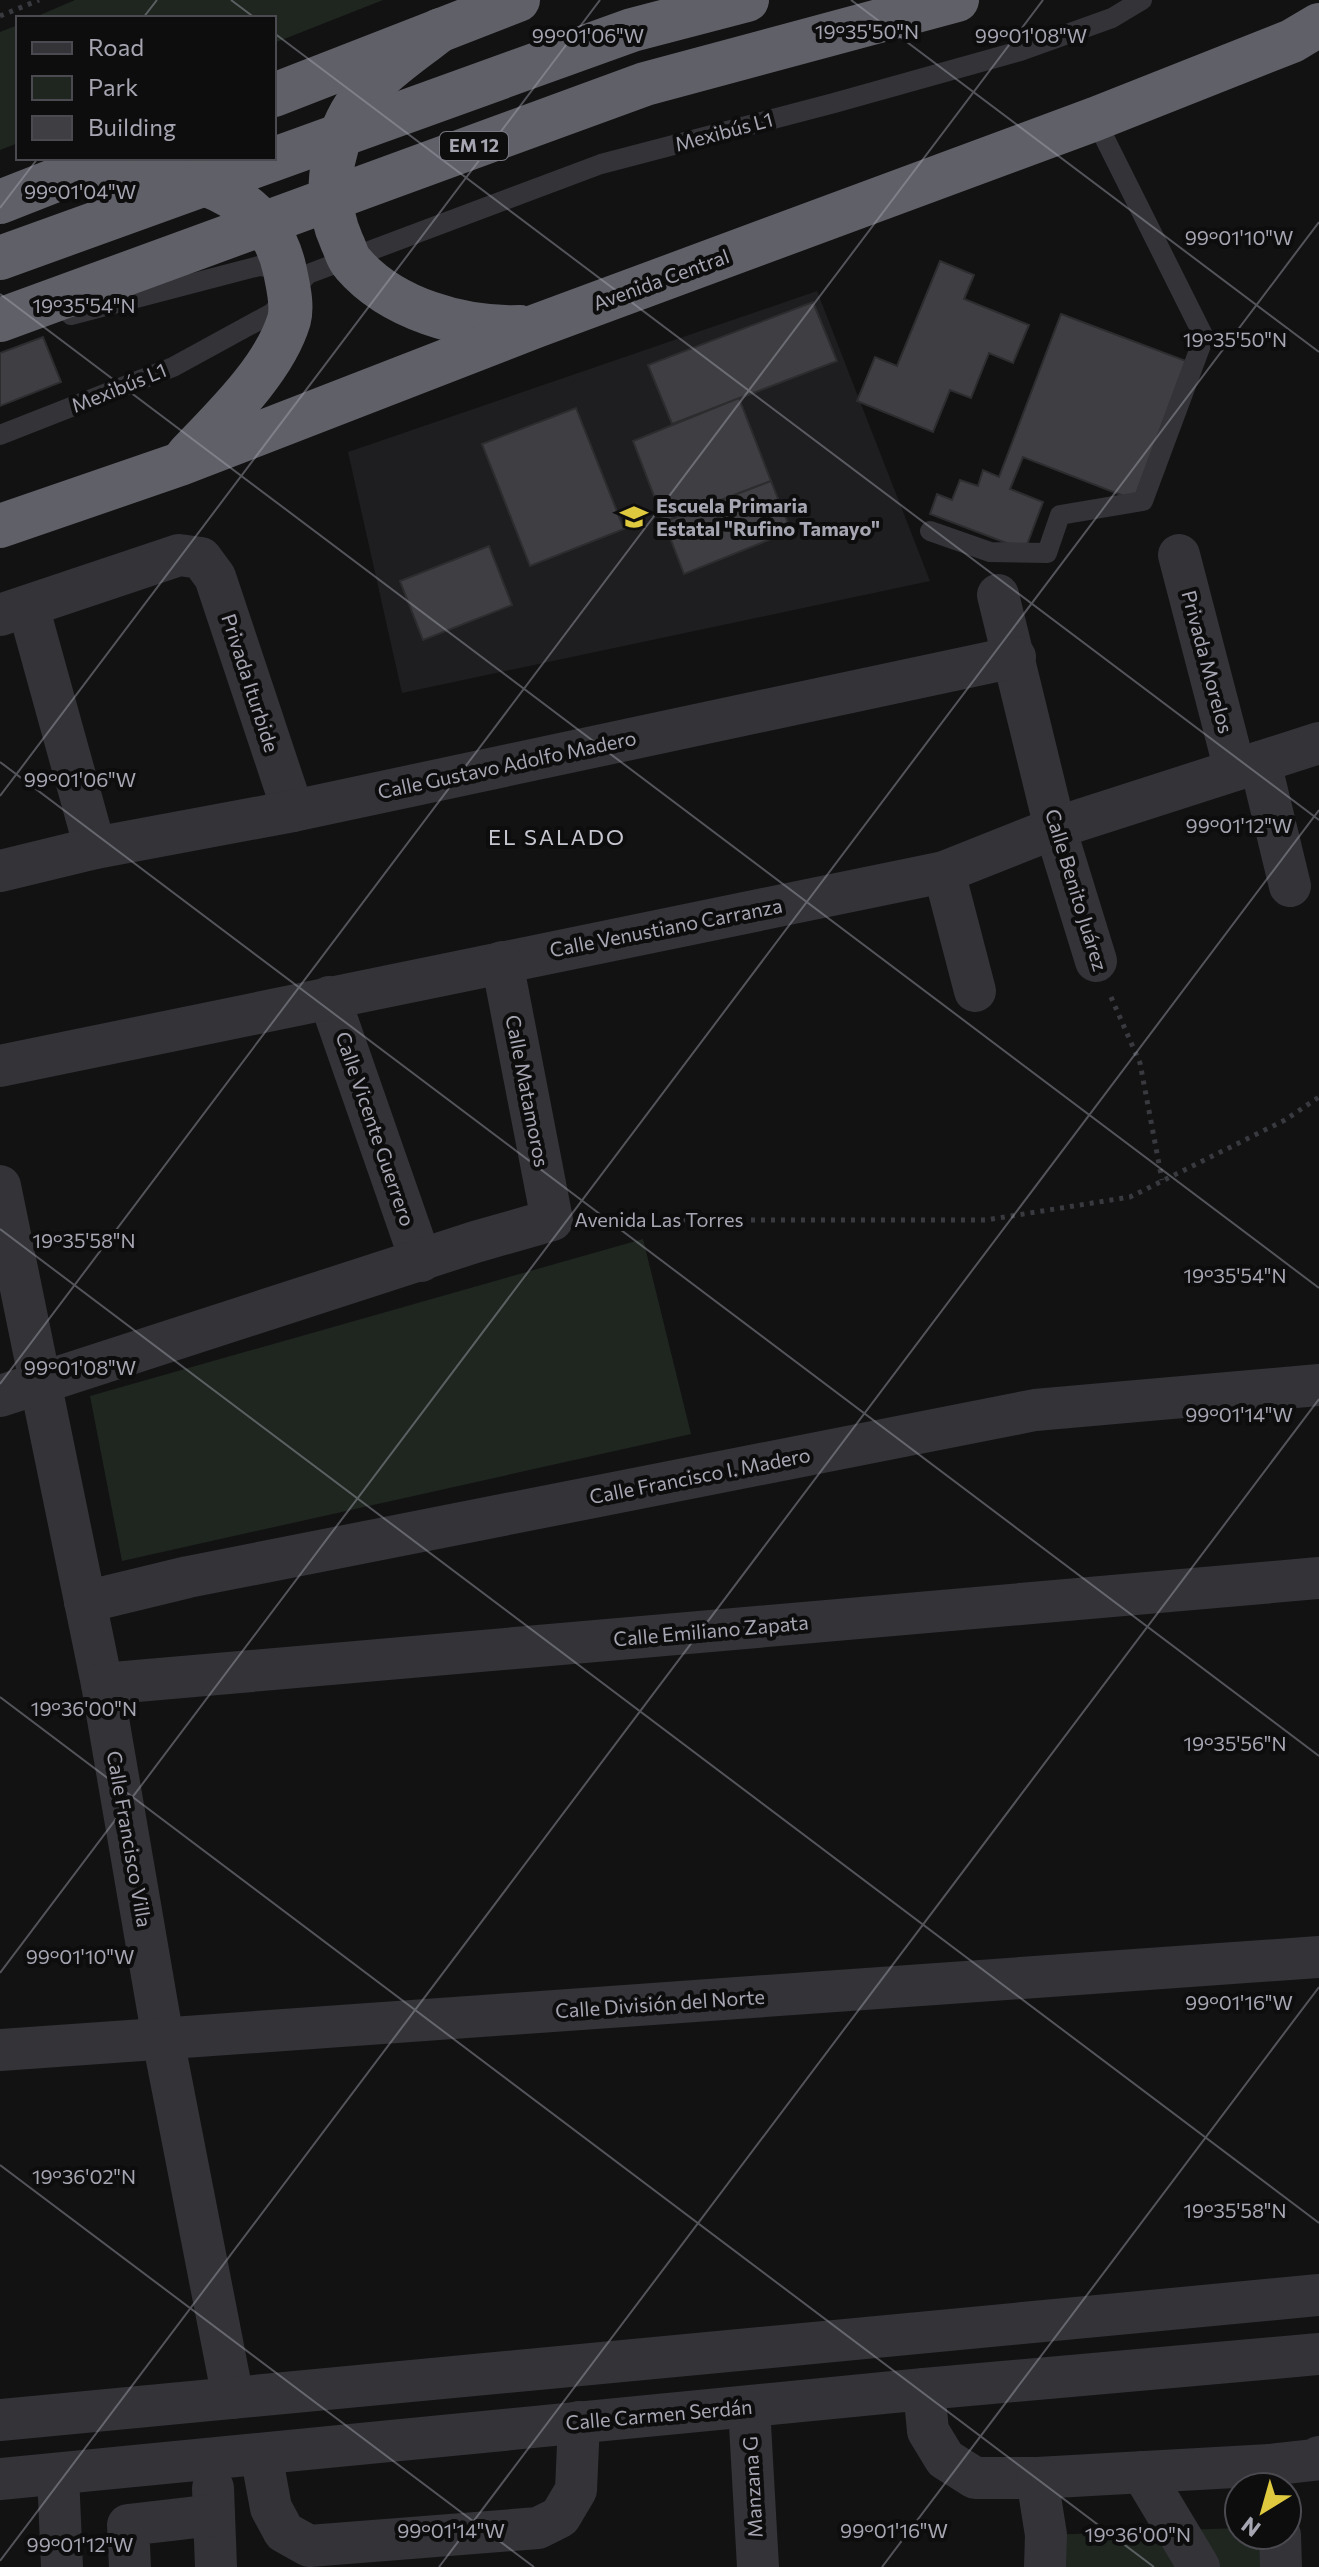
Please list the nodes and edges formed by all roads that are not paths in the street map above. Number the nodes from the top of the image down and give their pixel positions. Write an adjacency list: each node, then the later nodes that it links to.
1 (518, 0): 6 (highway)
2 (747, 0): 9 (highway)
3 (957, 0): 17 (highway, EM 12)
4 (1142, 0): 15 (lane, Mexibús L1)
5 (1319, 25): 8 (highway, Avenida Central)
6 (440, 30): 7 (highway); 15 (highway)
7 (276, 94)
8 (1095, 119): 18 (highway, Avenida Central); 23 (lane)
9 (276, 158)
10 (106, 160): 13 (highway)
11 (114, 160): 16 (highway)
12 (272, 160): 14 (highway)
13 (0, 202)
14 (0, 258)
15 (349, 259): 16 (lane, Mexibús L1); 18 (highway)
16 (294, 279): 19 (lane, Mexibús L1); 20 (lane, Mexibús L1); 21 (highway)
17 (0, 320)
18 (536, 326): 21 (highway, Avenida Central)
19 (0, 338)
20 (0, 435)
21 (180, 464): 22 (highway, Avenida Central)
22 (0, 526)
23 (930, 531)
24 (1179, 555): 29 (street, Privada Morelos)
25 (998, 595): 27 (street, Calle Benito Juárez)
26 (14, 610): 30 (street, Privada Iturbide); 32 (street)
27 (1015, 657): 30 (street, Calle Gustavo Adolfo Madero); 31 (street, Calle Benito Juárez)
28 (1319, 743): 29 (street, Calle Venustiano Carranza)
29 (1247, 766): 31 (street, Calle Venustiano Carranza); 35 (street, Privada Morelos)
30 (293, 811): 32 (street, Calle Gustavo Adolfo Madero)
31 (1055, 828): 34 (street, Calle Venustiano Carranza); 36 (street, Calle Benito Juárez)
32 (95, 848): 33 (street, Calle Gustavo Adolfo Madero)
33 (0, 871)
34 (944, 872): 37 (street, Calle Venustiano Carranza); 38 (street)
35 (1290, 886)
36 (1096, 961)
37 (502, 962): 39 (street, Calle Venustiano Carranza); 42 (street, Calle Matamoros)
38 (975, 991)
39 (329, 997): 40 (street, Calle Venustiano Carranza); 43 (street, Calle Vicente Guerrero)
40 (0, 1066)
41 (0, 1186): 44 (street, Calle Francisco Villa)
42 (552, 1220): 43 (street, Avenida Las Torres)
43 (421, 1261): 44 (street, Avenida Las Torres)
44 (41, 1384): 46 (street, Avenida Las Torres); 48 (street, Calle Francisco Villa)
45 (1319, 1385): 48 (street, Calle Francisco I. Madero)
46 (0, 1396)
47 (1319, 1578): 49 (street, Calle Emiliano Zapata)
48 (85, 1602): 49 (street, Calle Francisco Villa)
49 (102, 1684): 51 (street, Calle Francisco Villa)
50 (1319, 1957): 51 (street, Calle División del Norte)
51 (163, 2039): 52 (street, Calle División del Norte); 56 (street, Calle Francisco Villa)
52 (0, 2050)
53 (1319, 2295): 56 (street)
54 (1319, 2354): 55 (street, Calle Carmen Serdán)
55 (924, 2389): 57 (street, Calle Carmen Serdán); 67 (street)
56 (233, 2398): 58 (street)
57 (749, 2407): 59 (street, Calle Carmen Serdán); 75 (street, Manzana G)
58 (0, 2420)
59 (579, 2422): 60 (street, Calle Carmen Serdán); 70 (street)
60 (261, 2454): 62 (street, Calle Carmen Serdán); 71 (street)
61 (1319, 2457): 63 (street)
62 (212, 2459): 65 (street, Calle Carmen Serdán); 69 (street)
63 (1284, 2471)
64 (1142, 2472): 66 (street); 67 (street); 77 (street)
65 (58, 2474): 68 (street, Calle Carmen Serdán); 72 (street)
66 (1223, 2475)
67 (1037, 2478): 76 (street)
68 (0, 2479)
69 (214, 2515): 73 (street); 74 (street)
70 (478, 2550): 71 (street)
71 (345, 2554)
72 (62, 2567)
73 (130, 2567)
74 (216, 2567)
75 (758, 2567)
76 (1045, 2567)
77 (1199, 2567)

